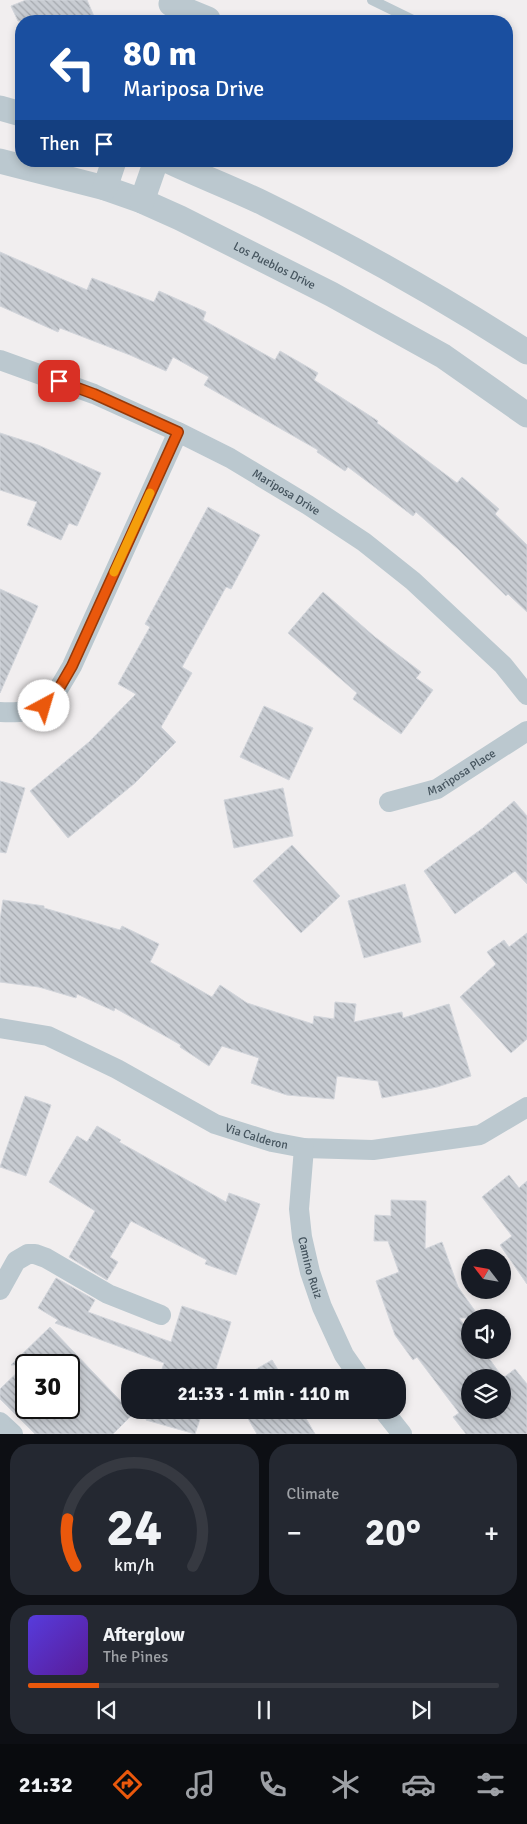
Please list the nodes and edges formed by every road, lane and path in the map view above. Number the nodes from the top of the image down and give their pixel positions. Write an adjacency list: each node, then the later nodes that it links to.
1 (372, 0): 4 (lane)
2 (169, 8): 3 (street)
3 (210, 14)
4 (403, 15)
5 (0, 108): 6 (street)
6 (15, 112)
7 (0, 160): 8 (street, Los Pueblos Drive)
8 (15, 164)
9 (26, 167): 13 (street, Los Pueblos Drive)
10 (112, 167): 13 (street)
11 (154, 167): 14 (street)
12 (182, 167): 15 (street)
13 (105, 188): 14 (street, Los Pueblos Drive)
14 (142, 201): 17 (street, Los Pueblos Drive)
15 (527, 352)
16 (0, 360): 18 (street, Mariposa Drive)
17 (527, 415)
18 (178, 432): 19 (street, Mariposa Drive); 20 (street)
19 (527, 695)
20 (0, 712)
21 (527, 730): 22 (street, Mariposa Place)
22 (389, 802)
23 (0, 1028): 25 (street, Via Calderon)
24 (527, 1107): 25 (street, Via Calderon)
25 (304, 1148): 28 (street, Camino Ruiz)
26 (0, 1290): 27 (street)
27 (161, 1315)
28 (353, 1369)
29 (390, 1419): 32 (street)
30 (0, 1422): 31 (street)
31 (13, 1434)
32 (402, 1434)

